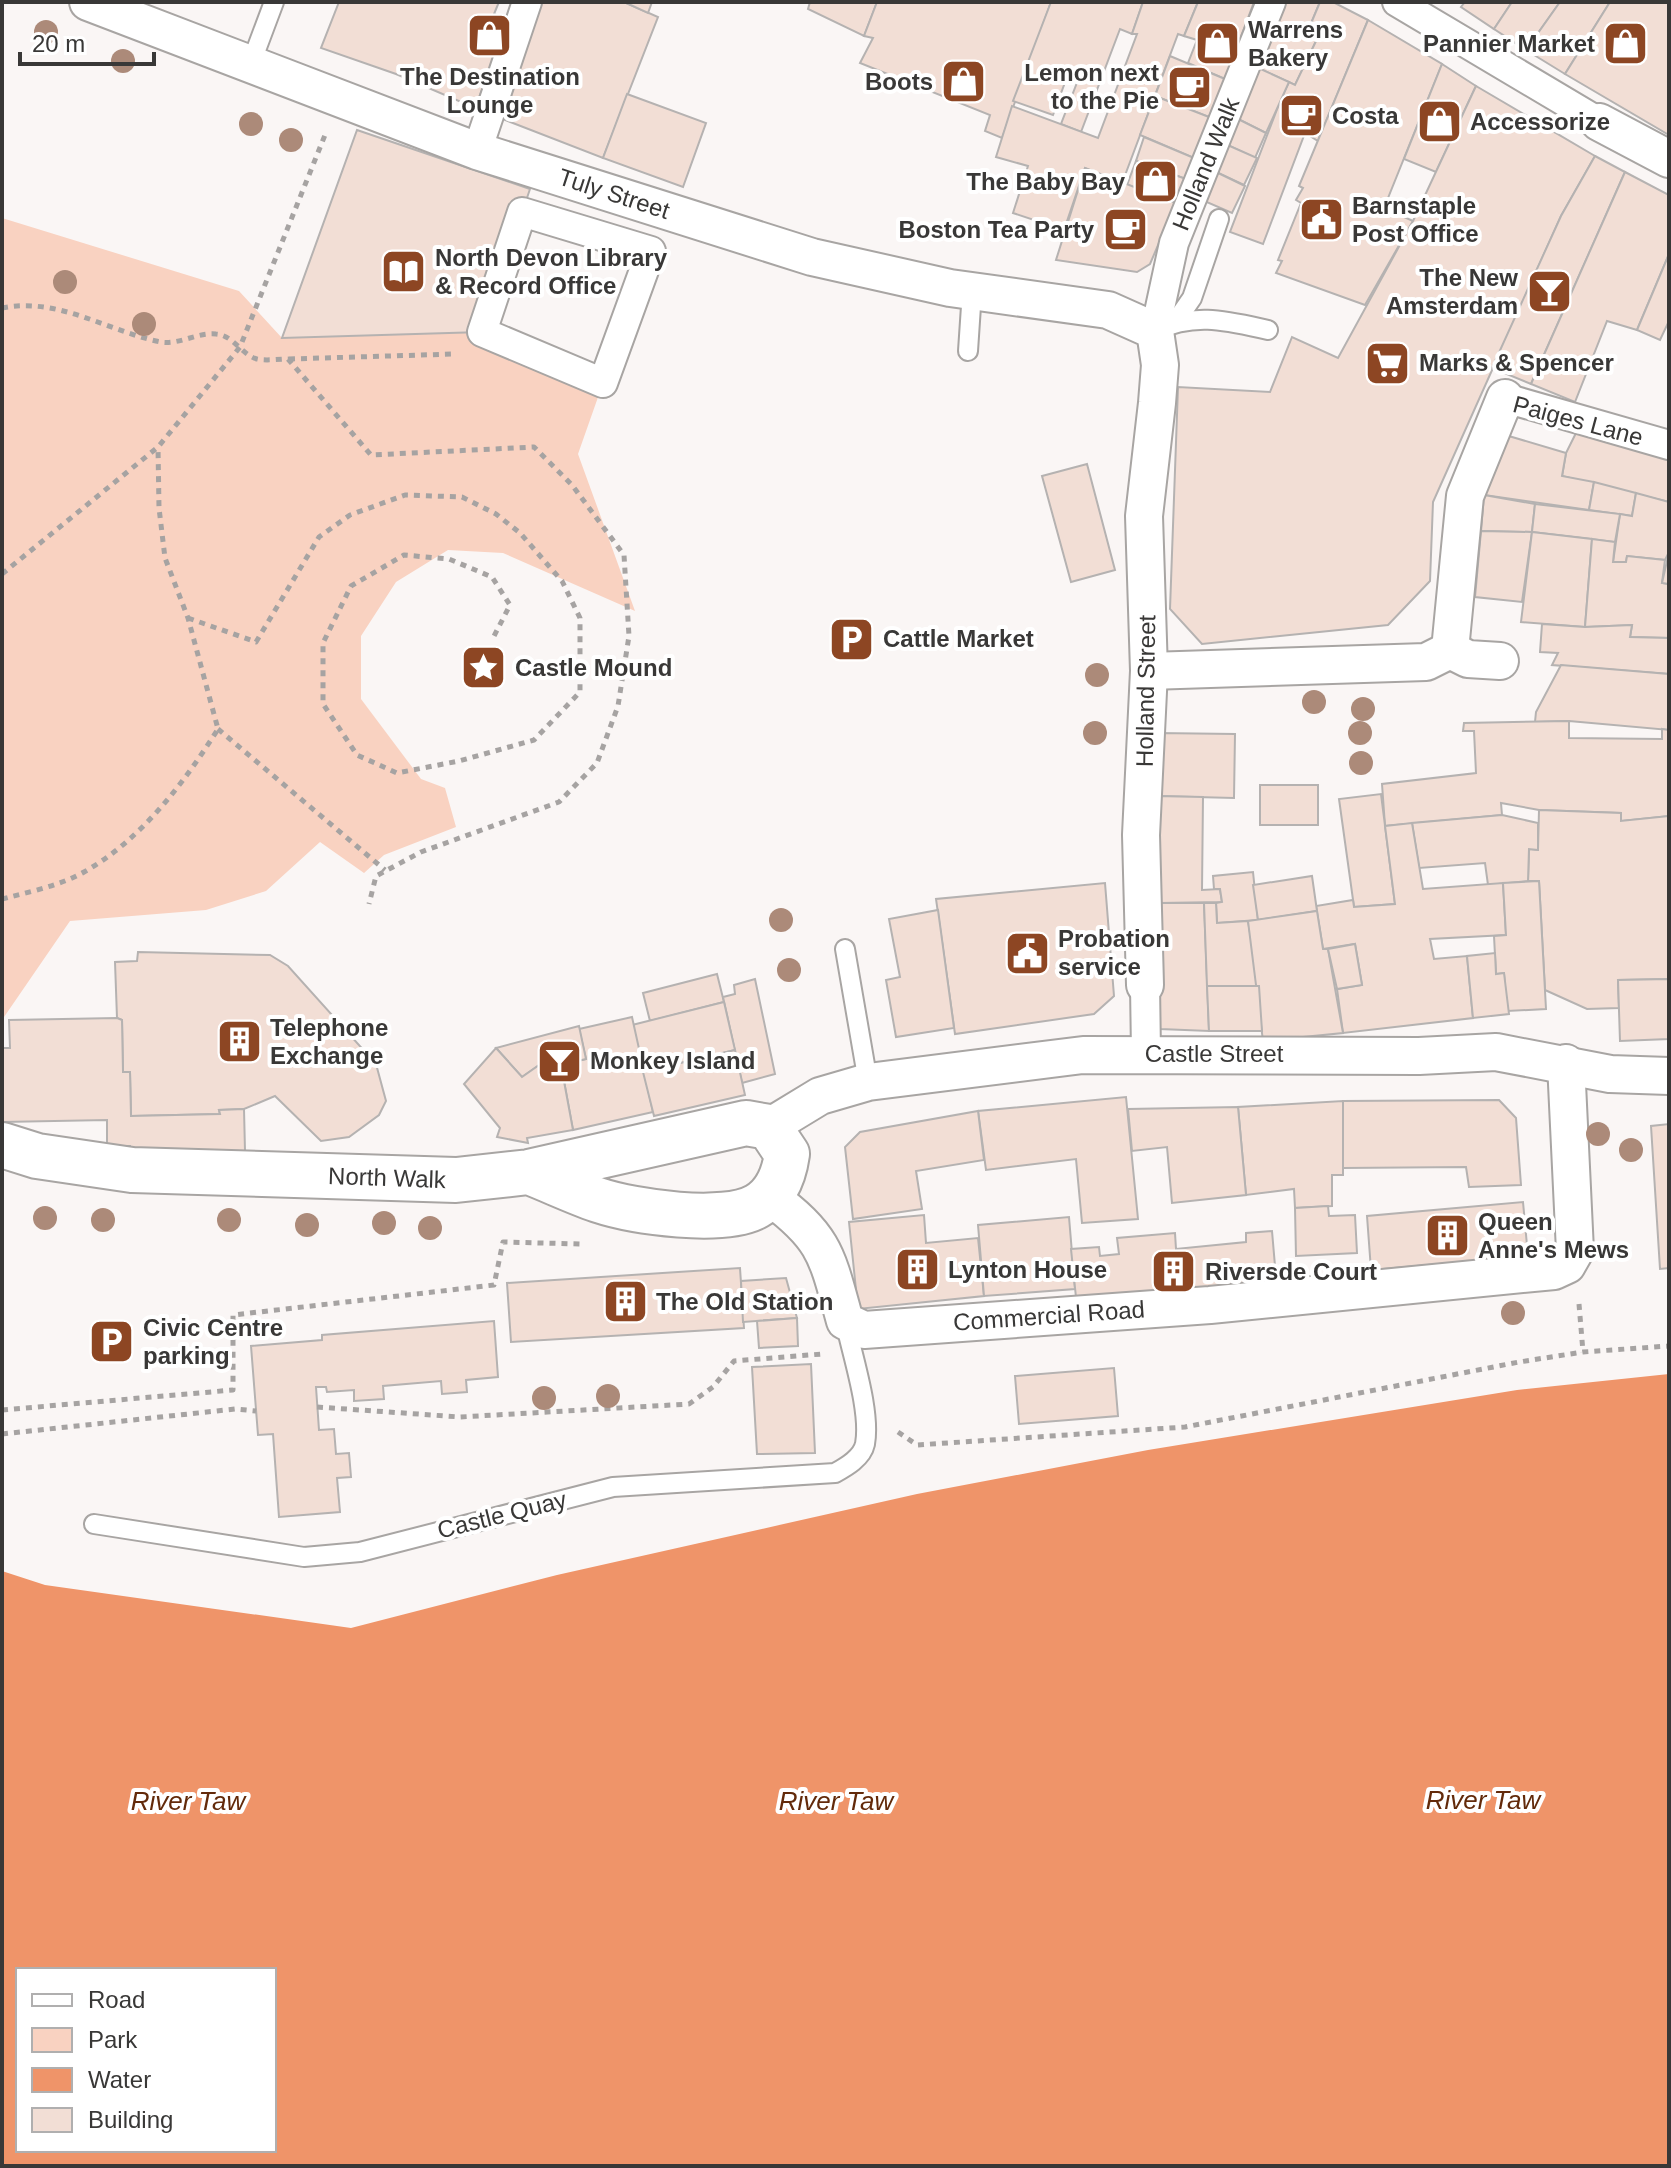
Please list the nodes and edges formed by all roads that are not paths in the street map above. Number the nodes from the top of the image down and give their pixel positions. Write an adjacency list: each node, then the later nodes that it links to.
1 (274, 2): 6 (lane)
2 (527, 2): 8 (street)
3 (1271, 2): 12 (street, Holland Walk)
4 (1397, 2): 7 (street)
5 (93, 3): 6 (street, Tuly Street)
6 (250, 66): 8 (street, Tuly Street)
7 (1599, 122): 9 (street)
8 (477, 151): 11 (street, Tuly Street)
9 (1669, 159)
10 (1219, 219): 12 (lane)
11 (972, 291): 12 (street, Tuly Street); 14 (lane)
12 (1166, 326): 13 (lane); 20 (street, Holland Street)
13 (1268, 330)
14 (968, 351)
15 (603, 383): 15 (street)
16 (1505, 398): 17 (street, Paiges Lane); 18 (street, Paiges Lane)
17 (1669, 445)
18 (1450, 650): 19 (street); 20 (street)
19 (1500, 661)
20 (1149, 671): 22 (street, Holland Street)
21 (845, 949): 26 (lane)
22 (1145, 985): 23 (street, Holland Street)
23 (1146, 1053): 24 (street, Castle Street); 26 (street, Castle Street)
24 (1566, 1063): 25 (street, Castle Street); 31 (street, Commercial Road)
25 (1669, 1076)
26 (868, 1082): 27 (street, Castle Street)
27 (769, 1127): 29 (street, North Walk); 30 (street)
28 (2, 1145): 29 (street, North Walk)
29 (529, 1172): 30 (street)
30 (770, 1197): 31 (street)
31 (848, 1336): 32 (lane, Castle Quay)
32 (94, 1524)

